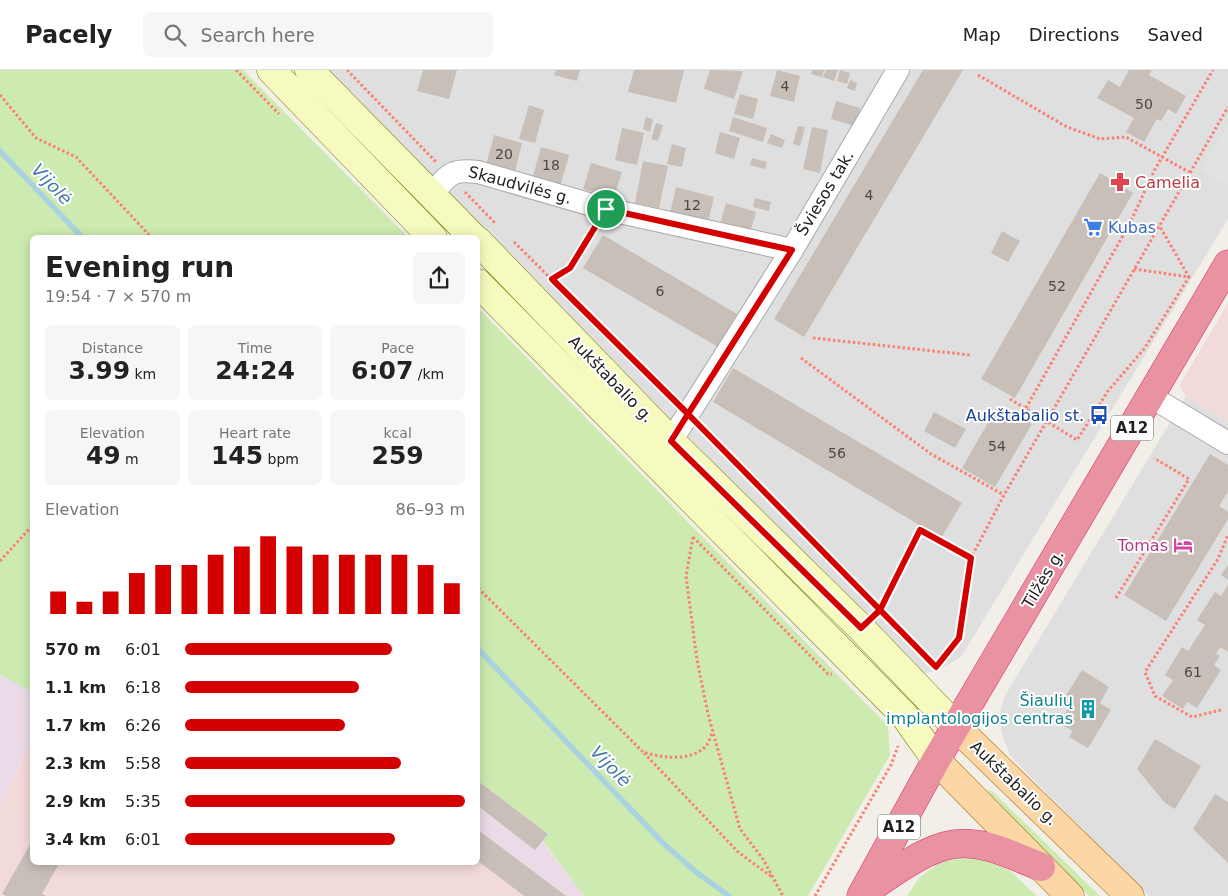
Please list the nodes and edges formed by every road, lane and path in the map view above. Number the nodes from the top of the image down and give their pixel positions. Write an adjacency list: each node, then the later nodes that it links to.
1 (270, 70): 15 (main road)
2 (309, 70): 11 (main road, Aukštabalio g.)
3 (347, 70): 11 (path)
4 (898, 70): 18 (street, Šviesos tak.)
5 (1213, 70): 9 (path)
6 (978, 75): 9 (path)
7 (0, 94): 14 (path)
8 (1228, 107): 10 (path)
9 (1162, 157): 10 (path); 29 (path)
10 (1189, 172): 13 (path)
11 (440, 184): 12 (street, Skaudvilės g.); 16 (main road, Aukštabalio g.); 16 (path)
12 (606, 209): 18 (street, Skaudvilės g.); 22 (path)
13 (1158, 225): 20 (path); 21 (path)
14 (149, 235)
15 (430, 235)
16 (483, 235): 32 (main road, Aukštabalio g.)
17 (512, 240): 22 (path)
18 (792, 250): 30 (street, Šviesos tak.)
19 (1228, 264): 27 (highway, Tilžės g. / A12)
20 (1134, 269): 21 (path); 31 (path)
21 (1189, 277): 31 (path)
22 (552, 279): 30 (path)
23 (480, 285): 49 (main road, Aukštabalio g.)
24 (814, 338): 25 (path)
25 (970, 355)
26 (801, 358): 35 (path)
27 (1150, 396): 33 (street); 45 (highway, Tilžės g. / A12)
28 (1010, 399): 29 (path)
29 (1026, 408): 31 (path)
30 (688, 414): 32 (street, Šviesos tak.); 43 (path)
31 (1046, 421): 35 (path)
32 (671, 441): 43 (main road, Aukštabalio g.)
33 (1228, 443)
34 (1154, 458): 42 (path)
35 (1004, 495): 39 (path)
36 (30, 528): 40 (path)
37 (1228, 535): 44 (path)
38 (693, 537): 46 (path)
39 (971, 558): 43 (path); 43 (path)
40 (0, 561)
41 (480, 590): 48 (path)
42 (1116, 598)
43 (870, 619): 45 (main road, Aukštabalio g.)
44 (1220, 710)
45 (956, 727): 49 (highway, Tilžės g. / A12); 56 (main road, Aukštabalio g.)
46 (713, 731): 48 (path); 51 (path)
47 (899, 738): 54 (path)
48 (643, 752): 51 (path)
49 (936, 760): 50 (main road, Aukštabalio g.); 52 (highway, Tilžės g. / A12)
50 (1041, 867): 52 (highway); 55 (main road, Aukštabalio g.)
51 (774, 878): 53 (path)
52 (861, 895)
53 (783, 896)
54 (815, 896)
55 (1070, 896)
56 (1130, 896)

